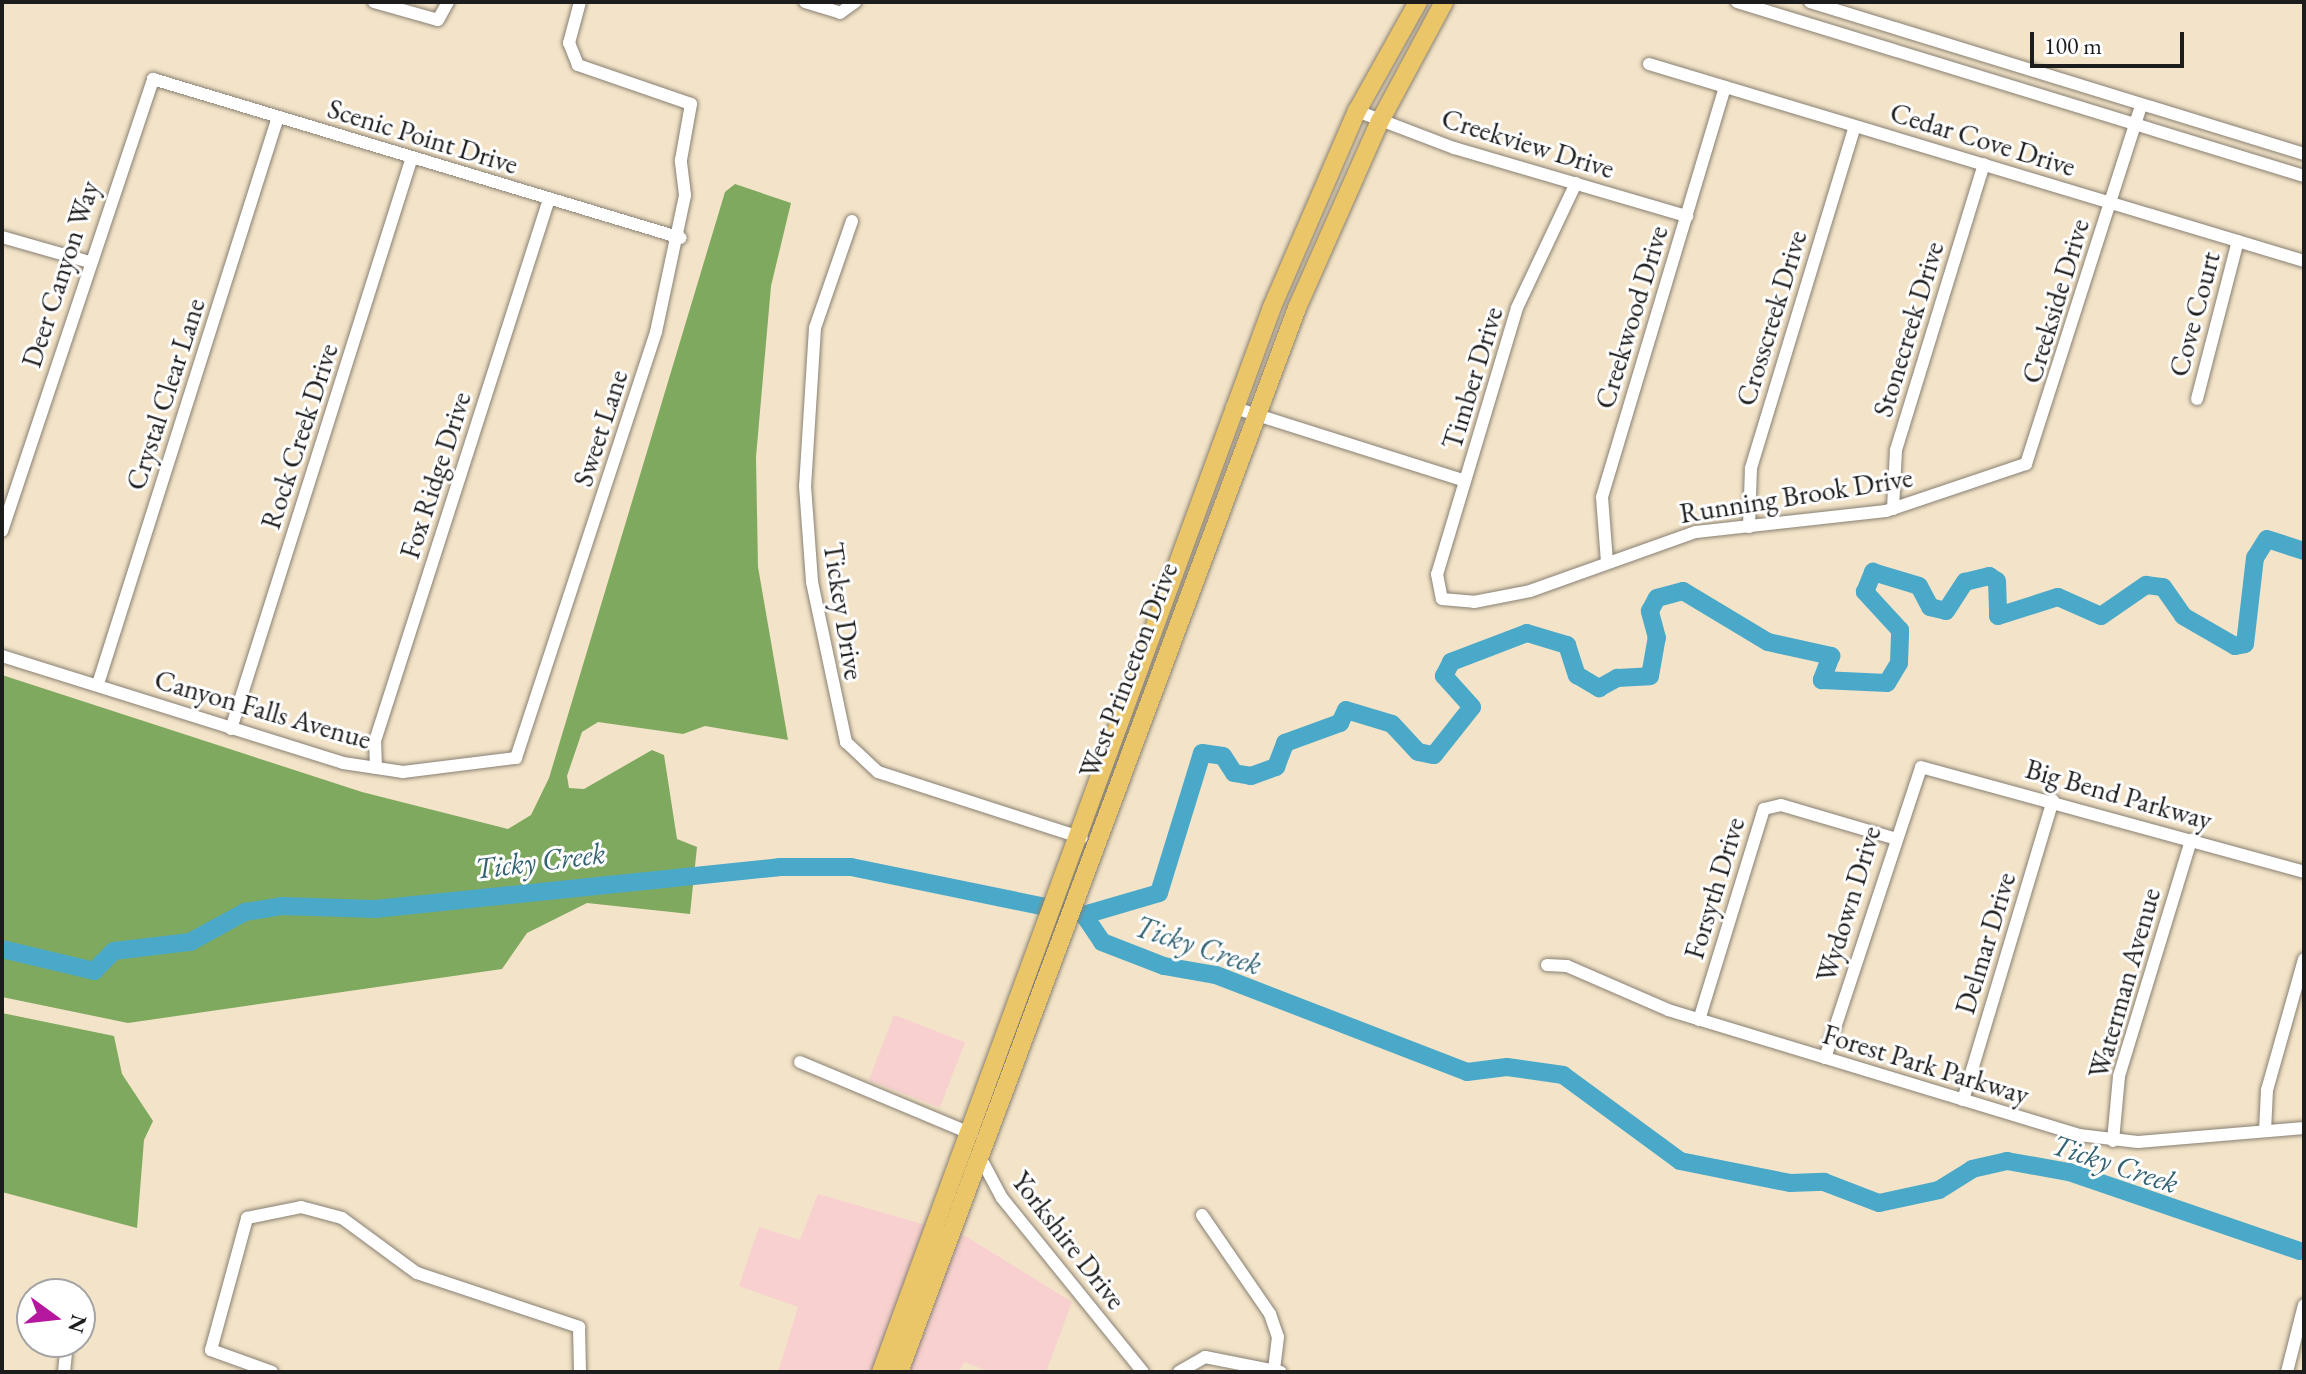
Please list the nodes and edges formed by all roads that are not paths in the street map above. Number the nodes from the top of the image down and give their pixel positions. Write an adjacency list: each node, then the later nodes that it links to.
1 (374, 2): 2 (street)
2 (448, 2)
3 (580, 2): 29 (street, Sweet Lane)
4 (805, 2): 9 (street)
5 (1418, 2): 14 (highway, West Princeton Drive)
6 (1444, 2): 16 (highway, West Princeton Drive)
7 (1737, 2): 17 (street)
8 (1810, 2): 13 (street)
9 (852, 6)
10 (1649, 64): 12 (street, Cedar Cove Drive)
11 (153, 79): 15 (street, Scenic Point Drive); 32 (street, Deer Canyon Way)
12 (1725, 87): 18 (street, Cedar Cove Drive); 26 (street, Creekwood Drive)
13 (2141, 105): 17 (street, Creekside Drive); 19 (street)
14 (1357, 111): 16 (street, Creekview Drive); 34 (highway, West Princeton Drive)
15 (278, 117): 20 (street, Scenic Point Drive); 44 (street, Crystal Clear Lane)
16 (1380, 121): 23 (street, Creekview Drive); 35 (highway, West Princeton Drive)
17 (2134, 124): 22 (street); 25 (street, Creekside Drive)
18 (1855, 126): 21 (street, Cedar Cove Drive); 39 (street, Crosscreek Drive)
19 (2304, 154)
20 (412, 157): 24 (street, Scenic Point Drive); 45 (street, Rock Creek Drive)
21 (1984, 164): 25 (street, Cedar Cove Drive); 38 (street, Stonecreek Drive)
22 (2304, 176)
23 (1576, 183): 26 (street, Creekview Drive); 37 (street, Timber Drive)
24 (549, 199): 29 (street, Scenic Point Drive); 48 (street, Fox Ridge Drive)
25 (2110, 202): 30 (street, Cedar Cove Drive); 36 (street, Creekside Drive)
26 (1687, 216): 41 (street, Creekwood Drive)
27 (852, 221): 50 (street, Tickey Drive)
28 (2, 237): 32 (street)
29 (681, 238): 46 (street, Sweet Lane)
30 (2238, 241): 31 (street, Cedar Cove Drive); 33 (street, Cove Court)
31 (2304, 261)
32 (90, 262): 40 (street, Deer Canyon Way)
33 (2197, 399)
34 (1232, 407): 35 (street); 50 (highway, West Princeton Drive)
35 (1254, 417): 37 (street); 53 (highway, West Princeton Drive)
36 (2026, 464): 38 (street, Running Brook Drive)
37 (1465, 481): 42 (street, Timber Drive)
38 (1893, 509): 39 (street, Running Brook Drive)
39 (1749, 527): 41 (street, Running Brook Drive)
40 (2, 531)
41 (1607, 562): 42 (street, Running Brook Drive)
42 (1436, 594)
43 (2, 656): 44 (street, Canyon Falls Avenue)
44 (98, 684): 45 (street, Canyon Falls Avenue)
45 (231, 729): 48 (street, Canyon Falls Avenue)
46 (516, 758): 48 (street, Canyon Falls Avenue)
47 (1921, 767): 49 (street, Big Bend Parkway); 51 (street, Wydown Drive)
48 (376, 768)
49 (2053, 800): 52 (street, Big Bend Parkway); 60 (street, Delmar Drive)
50 (1072, 835): 53 (street, Tickey Drive); 62 (highway, West Princeton Drive)
51 (1893, 838): 57 (street, Forsyth Drive); 58 (street, Wydown Drive)
52 (2191, 840): 54 (street, Big Bend Parkway); 64 (street, Waterman Avenue)
53 (1094, 841): 65 (highway, West Princeton Drive)
54 (2304, 872)
55 (2304, 959): 63 (street)
56 (1547, 965): 57 (street, Forest Park Parkway)
57 (1699, 1020): 58 (street, Forest Park Parkway)
58 (1825, 1058): 60 (street, Forest Park Parkway)
59 (800, 1062): 62 (street)
60 (1963, 1100): 64 (street, Forest Park Parkway)
61 (2304, 1128): 63 (street, Forest Park Parkway)
62 (971, 1129): 65 (street, Yorkshire Drive); 71 (highway, West Princeton Drive)
63 (2265, 1131): 64 (street, Forest Park Parkway)
64 (2113, 1141)
65 (981, 1160): 72 (highway, West Princeton Drive); 73 (street, Yorkshire Drive)
66 (1202, 1215): 68 (street)
67 (2304, 1305): 75 (street)
68 (1278, 1371): 74 (street)
69 (272, 1372): 70 (street)
70 (580, 1372)
71 (881, 1372)
72 (899, 1372)
73 (1143, 1372)
74 (1179, 1372)
75 (2287, 1372)

